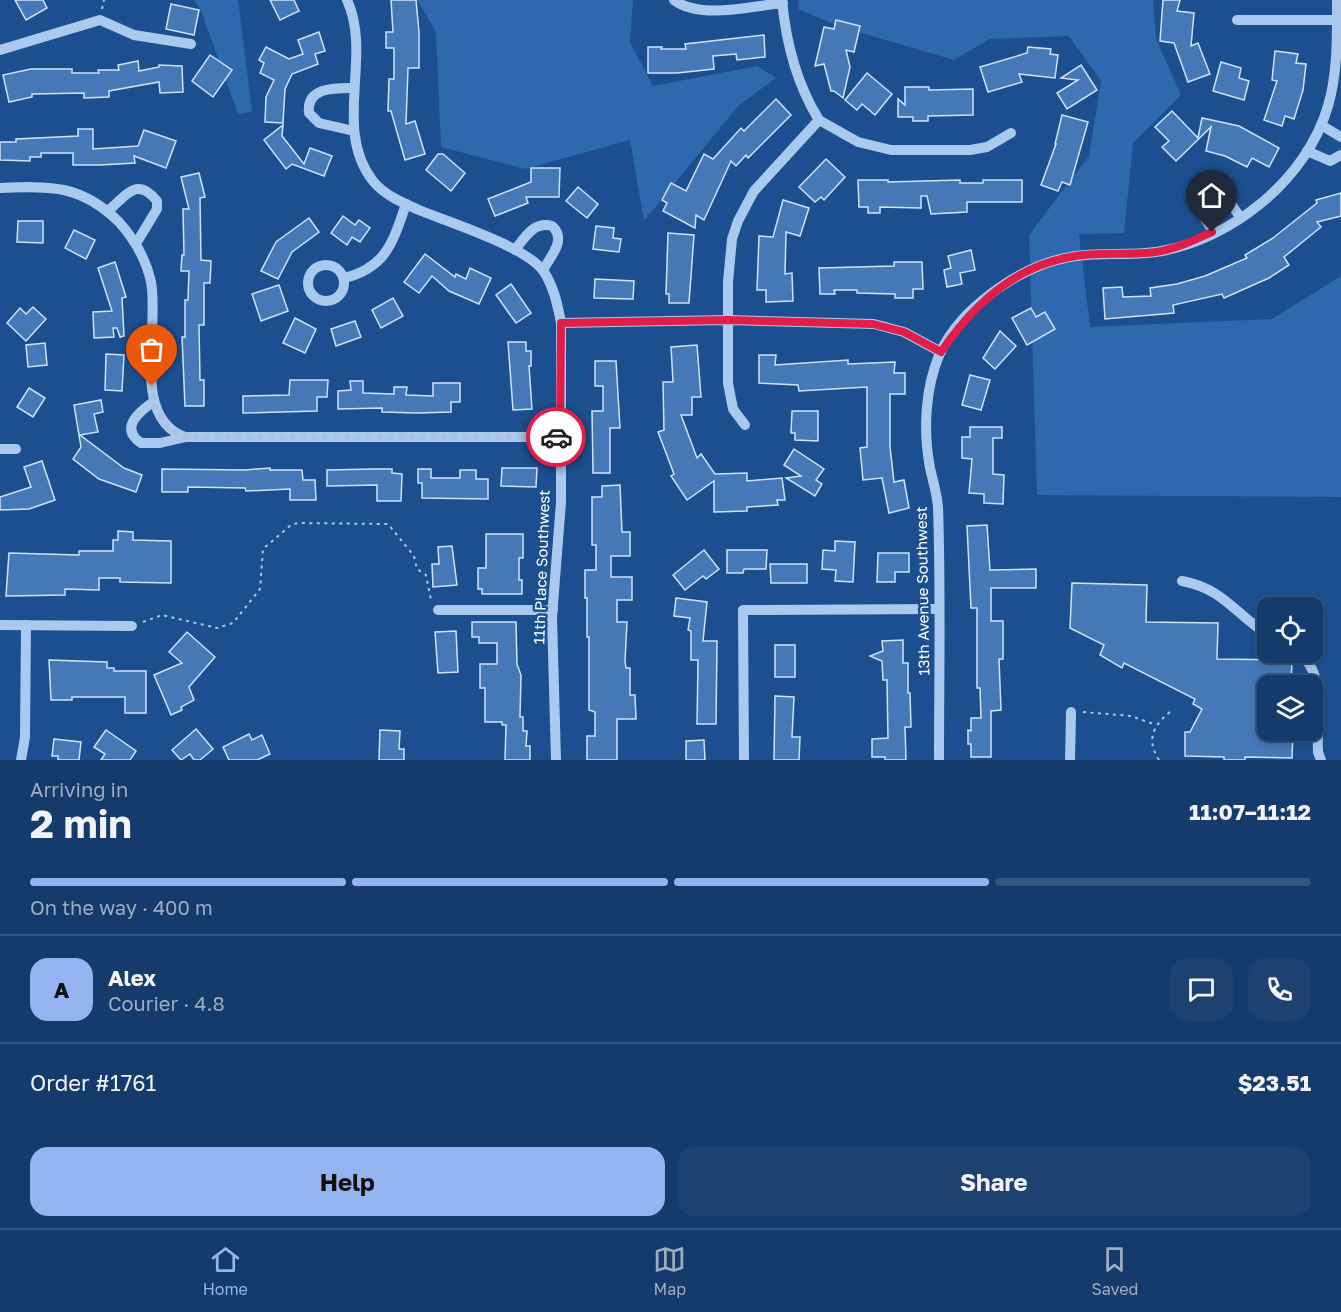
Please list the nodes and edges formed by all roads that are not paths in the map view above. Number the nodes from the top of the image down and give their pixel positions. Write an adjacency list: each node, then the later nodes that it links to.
1 (346, 0): 9 (street, 11th Place Southwest)
2 (674, 0): 4 (street)
3 (1337, 0): 6 (street)
4 (782, 1): 10 (street)
5 (1237, 20): 6 (street)
6 (1337, 20): 11 (street)
7 (191, 44): 8 (street)
8 (0, 50)
9 (354, 88): 12 (street, 11th Place Southwest); 12 (street)
10 (819, 120): 13 (street); 26 (street)
11 (1321, 125): 14 (street); 15 (street)
12 (354, 131): 18 (street, 11th Place Southwest)
13 (1011, 133)
14 (1341, 137)
15 (1307, 151): 16 (street); 20 (street)
16 (1341, 155)
17 (0, 188): 19 (street)
18 (406, 204): 23 (street, 11th Place Southwest); 25 (street)
19 (108, 211): 22 (street); 22 (street)
20 (1240, 217): 21 (street); 21 (street)
21 (1212, 232): 28 (street)
22 (137, 242): 29 (street)
23 (515, 250): 24 (street, 11th Place Southwest); 24 (street)
24 (543, 270): 27 (street, 11th Place Southwest)
25 (344, 278)
26 (728, 320): 27 (street); 28 (street); 30 (street)
27 (561, 323): 32 (street, 11th Place Southwest)
28 (941, 352): 37 (street, 13th Avenue Southwest)
29 (153, 402): 31 (street); 31 (street)
30 (745, 425)
31 (186, 437): 32 (street)
32 (560, 437): 38 (street, 11th Place Southwest)
33 (0, 449): 34 (street)
34 (16, 449)
35 (1182, 581): 42 (street)
36 (437, 606): 38 (street)
37 (939, 609): 47 (street); 48 (street, 13th Avenue Southwest)
38 (553, 610): 46 (street, 11th Place Southwest)
39 (0, 625): 40 (street)
40 (26, 625): 41 (street); 45 (street)
41 (132, 626)
42 (1257, 628)
43 (1309, 663): 50 (street)
44 (1071, 711): 49 (street)
45 (21, 760)
46 (556, 760)
47 (744, 760)
48 (939, 760)
49 (1070, 760)
50 (1321, 760)

